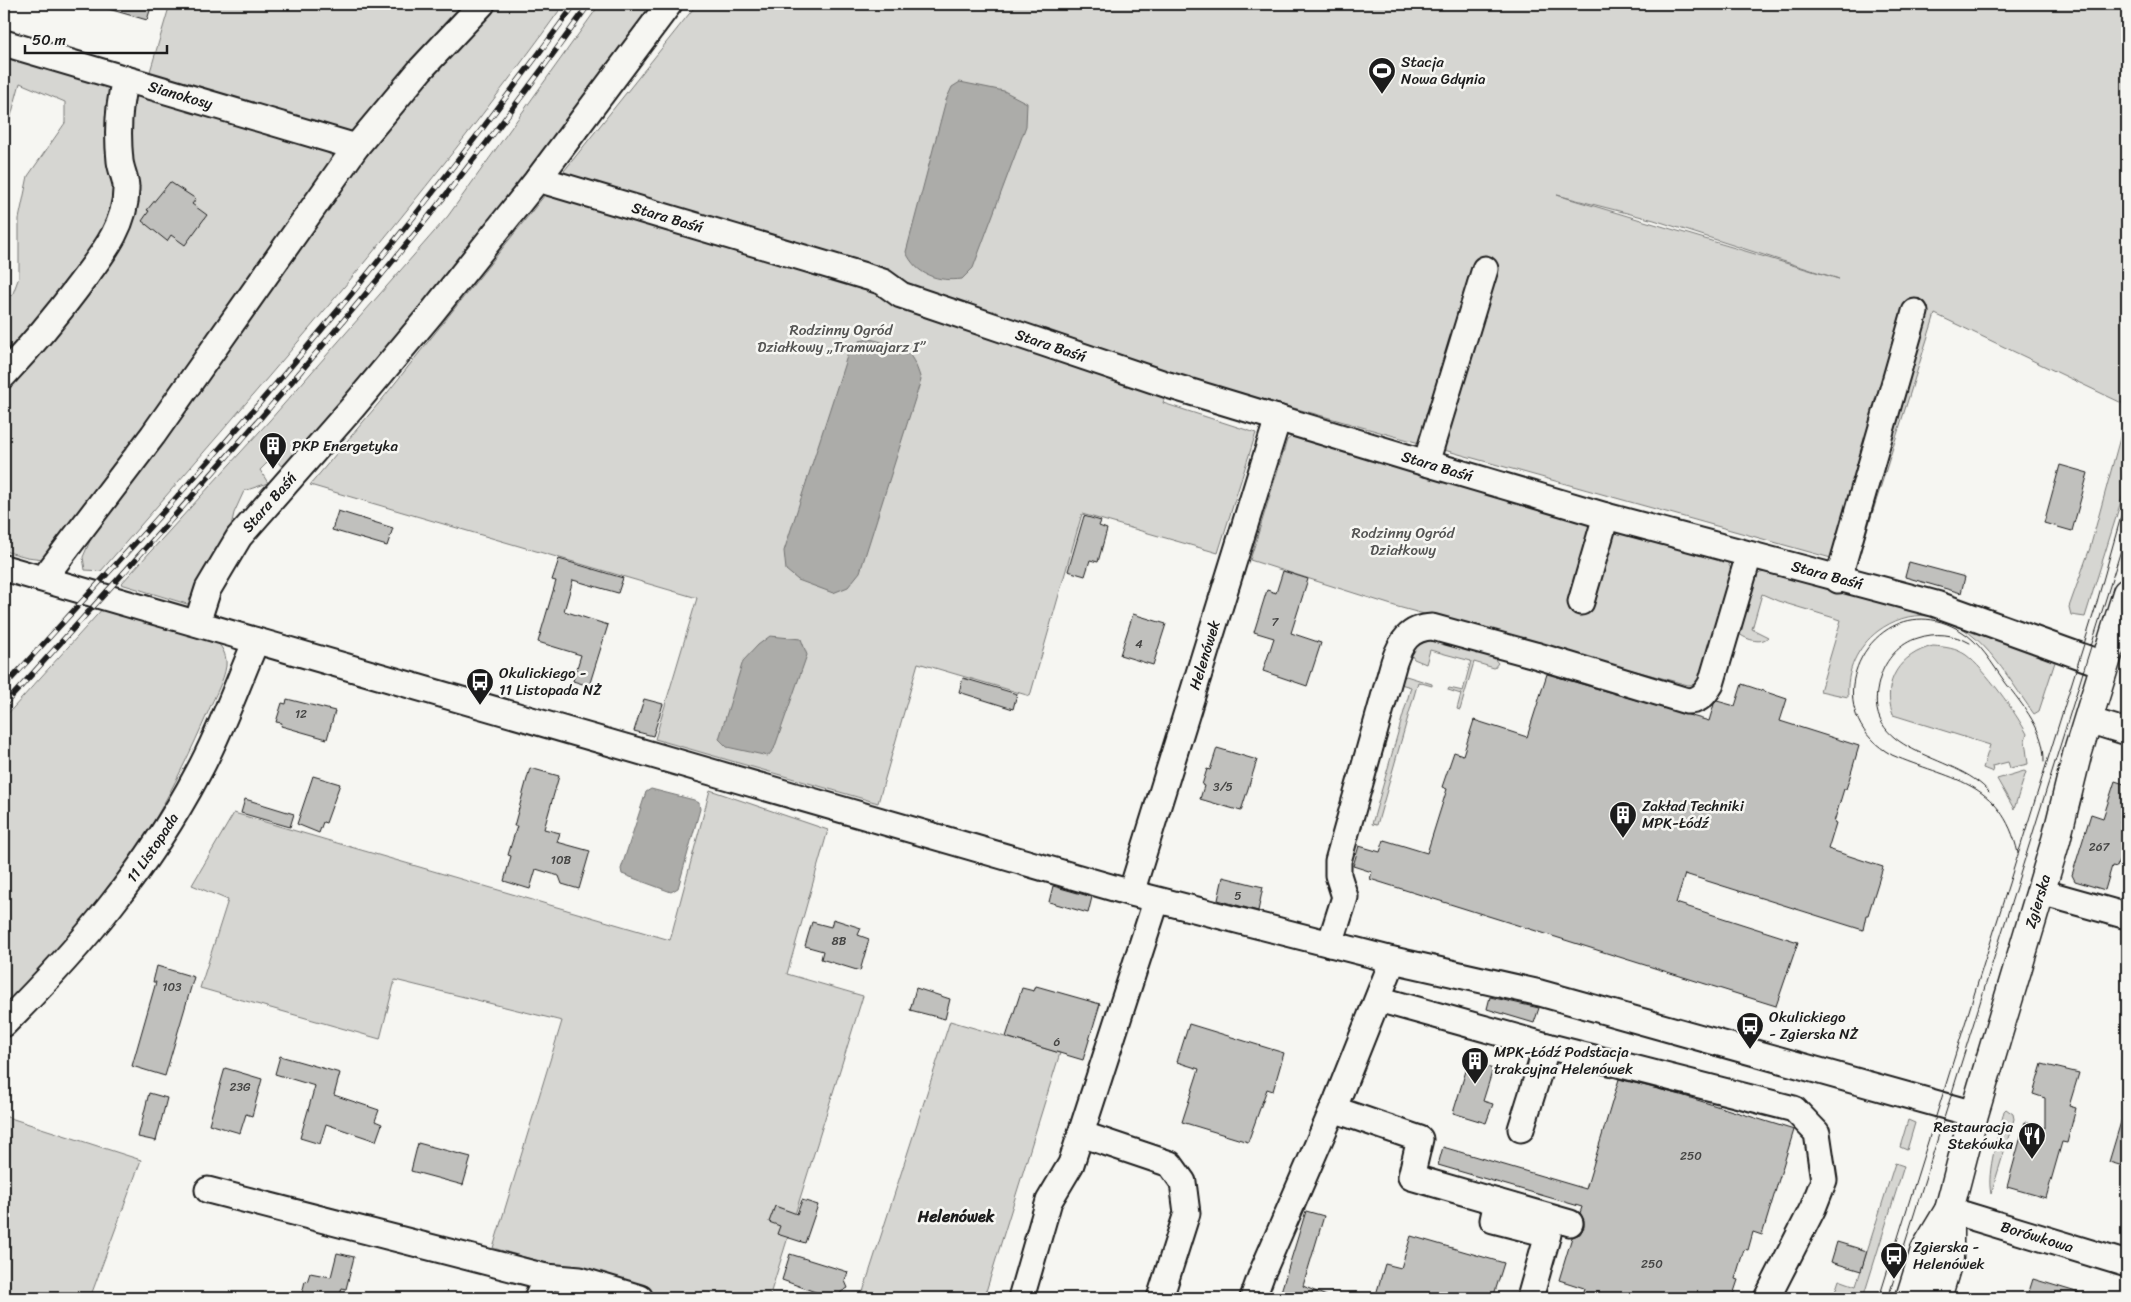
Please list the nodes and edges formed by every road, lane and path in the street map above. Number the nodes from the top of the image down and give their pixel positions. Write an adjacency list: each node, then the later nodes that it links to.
1 (482, 4): 5 (street)
2 (669, 4): 6 (street)
3 (4, 43): 4 (street, Sianokosy)
4 (125, 79): 5 (street, Sianokosy); 9 (street)
5 (356, 147): 15 (street)
6 (538, 179): 10 (street, Stara Baśń); 19 (street, Stara Baśń)
7 (1485, 269): 11 (street)
8 (1915, 312): 16 (street)
9 (4, 375)
10 (1278, 418): 11 (street, Stara Baśń); 25 (street, Helenówek)
11 (1426, 463): 12 (street, Stara Baśń)
12 (1606, 516): 13 (street, Stara Baśń); 18 (street)
13 (1749, 556): 16 (street, Stara Baśń); 28 (street)
14 (4, 568): 15 (street)
15 (44, 578): 19 (street)
16 (1838, 580): 21 (street, Stara Baśń)
17 (2127, 593): 21 (main road, Zgierska)
18 (1581, 602)
19 (197, 624): 20 (street)
20 (256, 641): 25 (street); 31 (street, 11 Listopada)
21 (2105, 665): 22 (main road, Zgierska)
22 (2088, 720): 23 (street); 24 (main road, Zgierska)
23 (2127, 732)
24 (2041, 892): 27 (street); 34 (main road, Zgierska)
25 (1131, 893): 28 (street)
26 (1153, 911): 36 (street)
27 (2127, 916)
28 (1330, 944): 29 (street)
29 (1393, 960): 30 (street); 34 (street)
30 (1378, 999): 32 (street); 33 (street)
31 (4, 1024)
32 (1547, 1046): 35 (street); 48 (street)
33 (1333, 1109): 38 (street); 46 (street)
34 (1974, 1114): 39 (main road, Zgierska)
35 (1521, 1129)
36 (1081, 1134): 44 (street); 45 (street)
37 (208, 1190): 42 (street)
38 (1497, 1202): 40 (street); 47 (street)
39 (1949, 1210): 41 (street, Borówkowa); 49 (main road, Zgierska); 50 (main road, Zgierska)
40 (1570, 1223)
41 (2127, 1264)
42 (541, 1288): 43 (street)
43 (640, 1298)
44 (1021, 1298)
45 (1160, 1298)
46 (1253, 1298)
47 (1530, 1298)
48 (1767, 1298)
49 (1910, 1298)
50 (1937, 1298)

